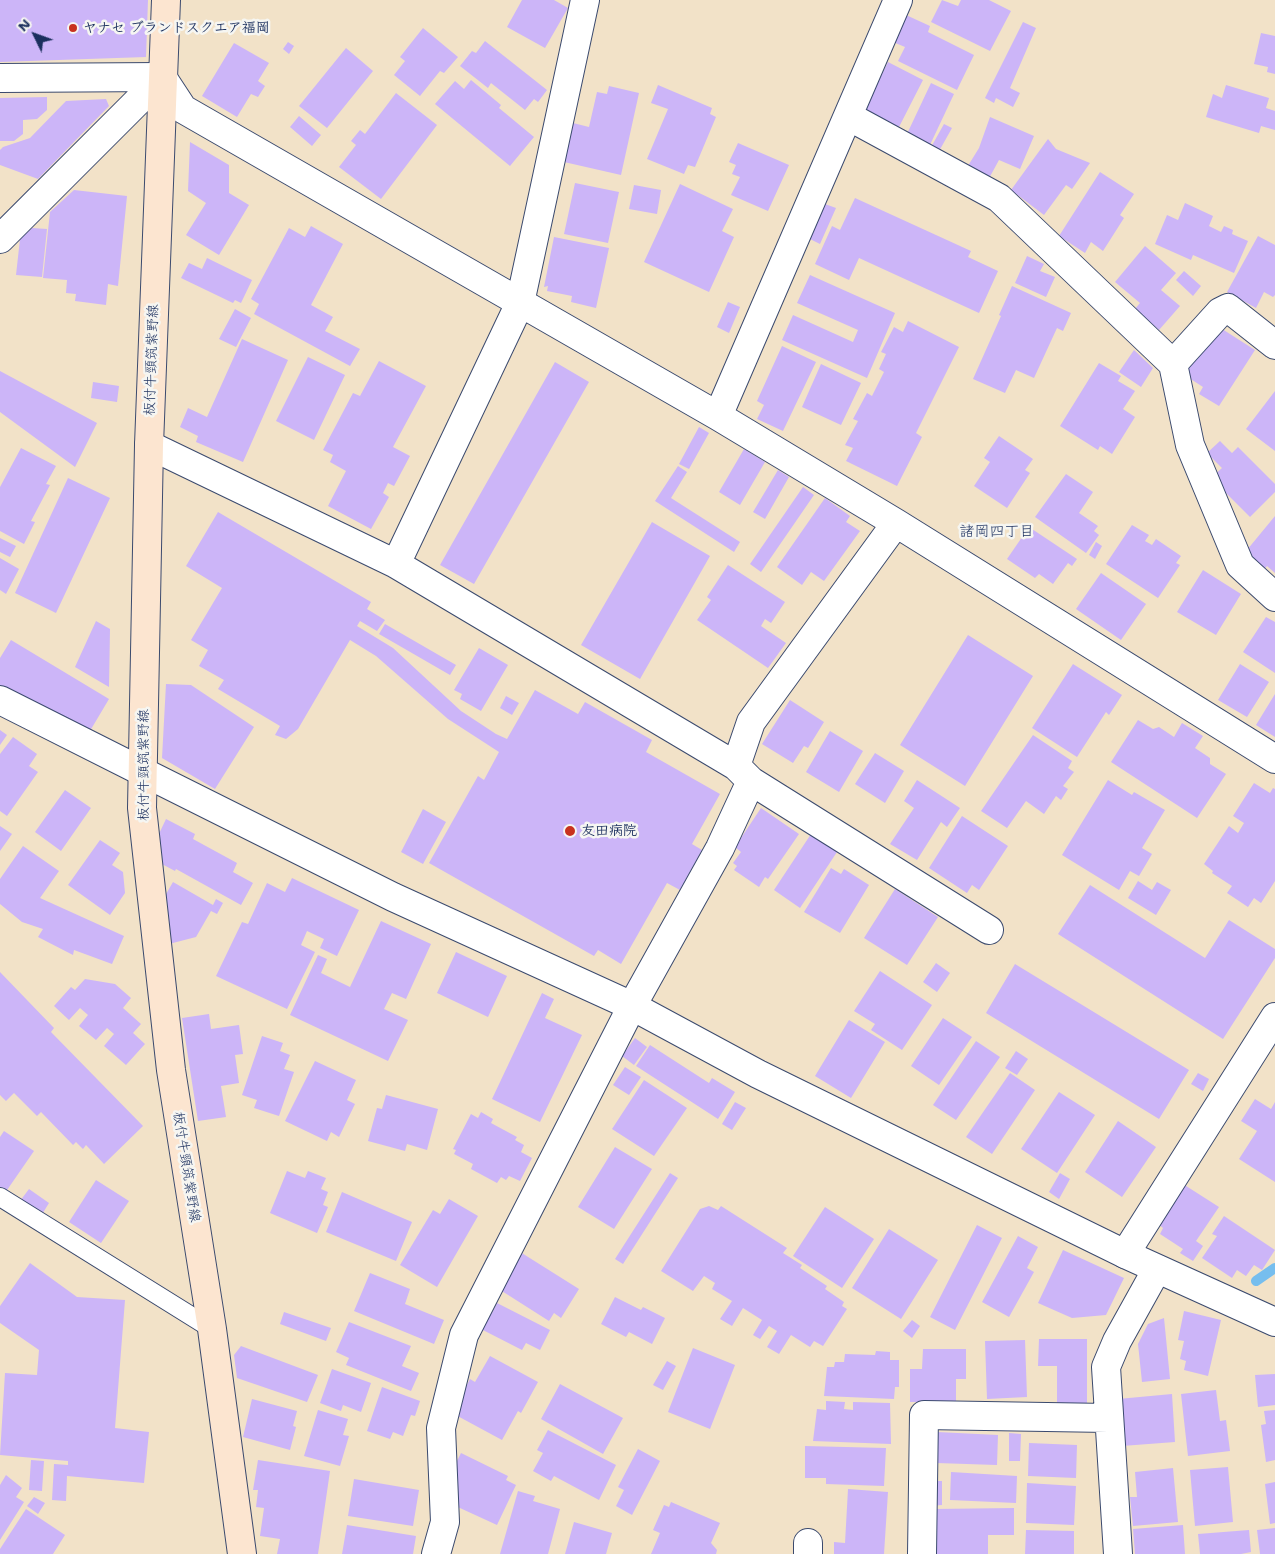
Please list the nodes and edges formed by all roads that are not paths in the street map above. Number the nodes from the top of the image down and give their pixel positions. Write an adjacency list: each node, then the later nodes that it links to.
1 (166, 0): 4 (main road, 板付牛頸筑紫野線)
2 (585, 0): 8 (street)
3 (898, 0): 6 (street)
4 (162, 77): 5 (street); 7 (street); 8 (street); 12 (main road, 板付牛頸筑紫野線)
5 (0, 78)
6 (848, 116): 10 (street); 11 (street)
7 (0, 239)
8 (520, 302): 11 (street); 14 (street)
9 (1275, 345): 10 (street)
10 (1173, 364): 15 (street)
11 (718, 416): 13 (street)
12 (149, 445): 14 (street); 18 (main road, 板付牛頸筑紫野線)
13 (896, 523): 17 (street); 19 (street)
14 (396, 564): 19 (street)
15 (1275, 597)
16 (0, 700): 18 (street)
17 (1275, 759)
18 (143, 772): 21 (street); 27 (main road, 板付牛頸筑紫野線)
19 (744, 773): 20 (street); 21 (street)
20 (989, 930)
21 (632, 1006): 24 (street); 30 (street)
22 (1275, 1017): 24 (street)
23 (0, 1197): 27 (lane)
24 (1125, 1254): 25 (street)
25 (1157, 1269): 26 (street); 28 (street)
26 (1275, 1322)
27 (212, 1329): 29 (main road, 板付牛頸筑紫野線)
28 (1108, 1418): 31 (street); 32 (street)
29 (242, 1554)
30 (436, 1554)
31 (922, 1554)
32 (1118, 1554)

